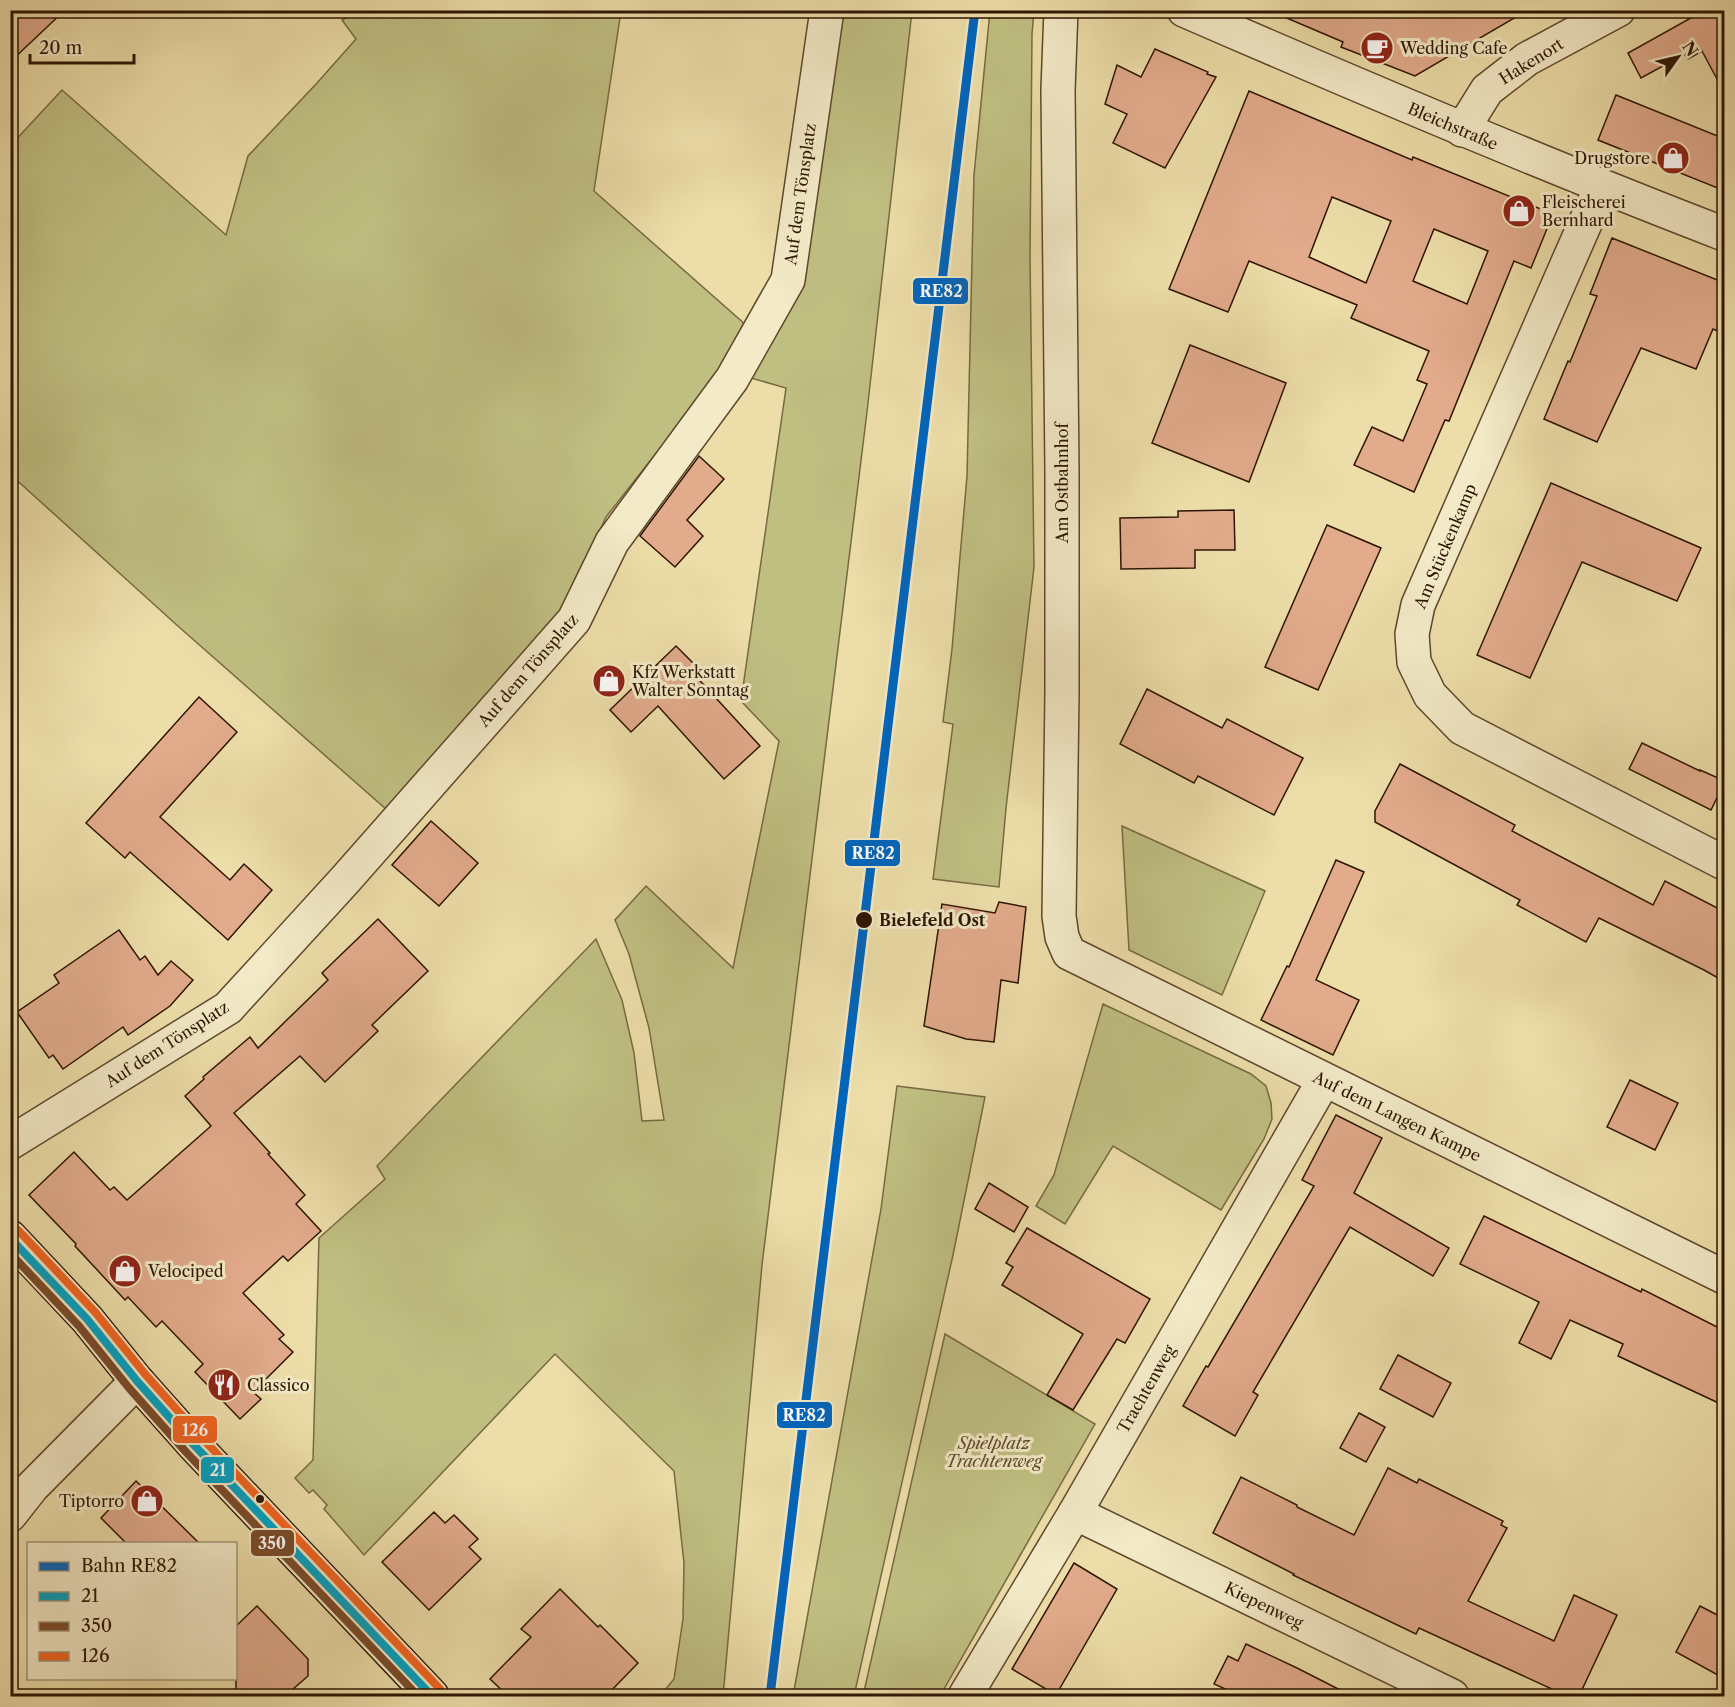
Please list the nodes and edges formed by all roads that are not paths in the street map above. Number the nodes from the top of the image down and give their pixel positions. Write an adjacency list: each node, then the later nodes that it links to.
1 (827, 10): 11 (street, Auf dem Tönsplatz)
2 (1061, 10): 9 (street, Am Ostbahnhof)
3 (1184, 10): 5 (street, Bleichstraße)
4 (1618, 10): 5 (street, Hakenort)
5 (1462, 130): 6 (street, Bleichstraße)
6 (1601, 187): 7 (street, Bleichstraße); 8 (street, Am Stückenkamp)
7 (1725, 234)
8 (1725, 863)
9 (1069, 953): 10 (street, Auf dem Langen Kampe)
10 (1324, 1080): 13 (street, Auf dem Langen Kampe); 15 (street, Trachtenweg)
11 (10, 1143)
12 (10, 1238): 14 (street)
13 (1725, 1277)
14 (137, 1381): 16 (street); 17 (street)
15 (1075, 1513): 18 (street, Trachtenweg); 19 (street, Kiepenweg)
16 (10, 1515)
17 (432, 1696)
18 (964, 1696)
19 (1452, 1696)

